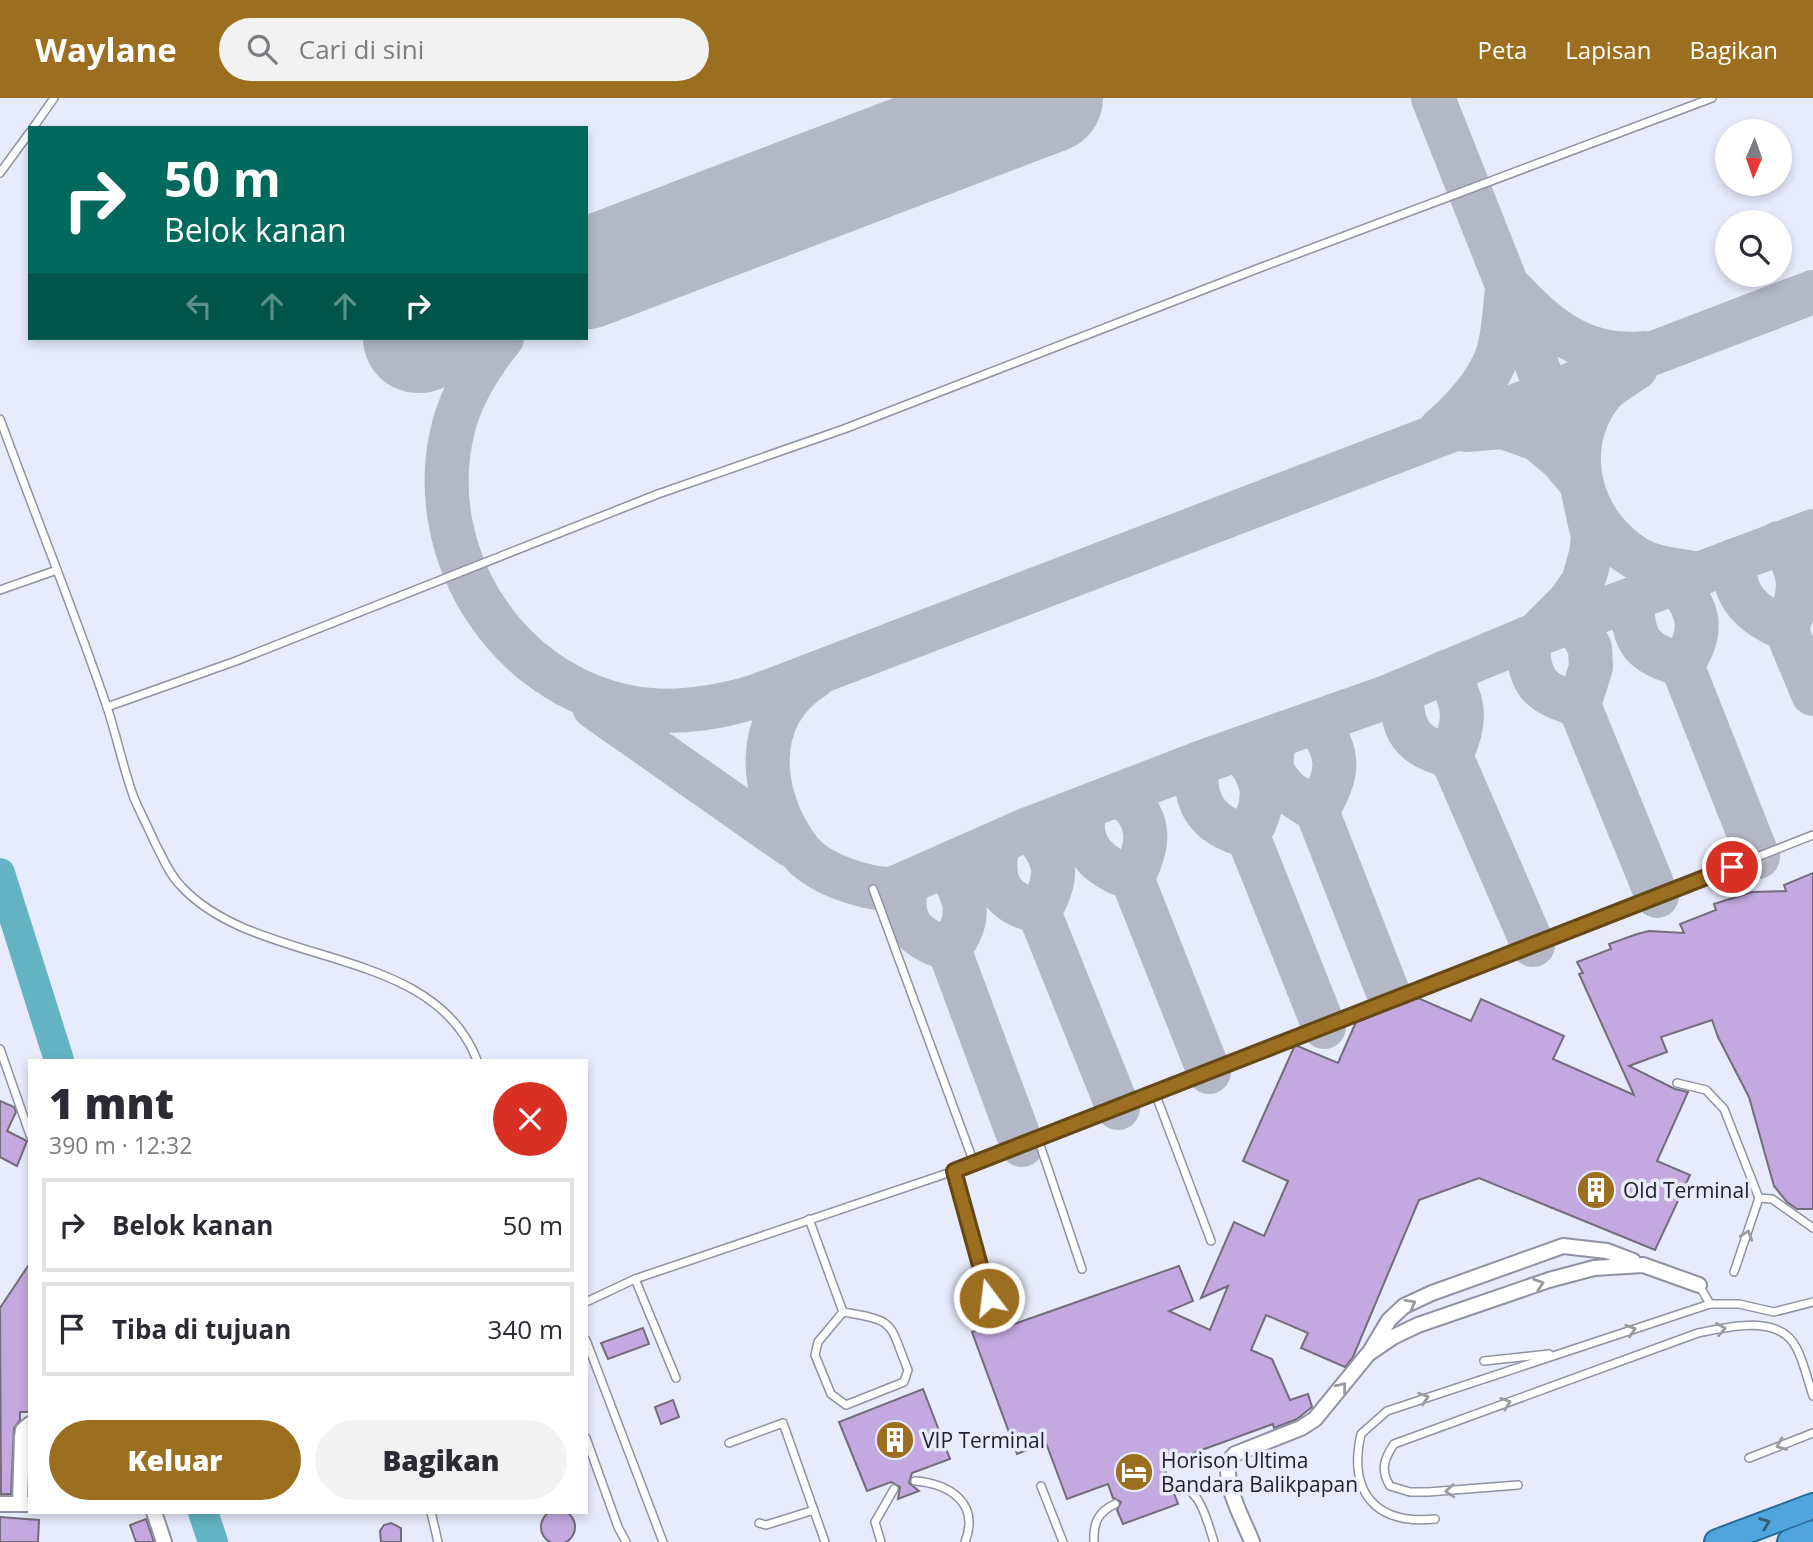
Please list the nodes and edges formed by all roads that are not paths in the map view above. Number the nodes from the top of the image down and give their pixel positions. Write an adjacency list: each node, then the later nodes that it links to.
1 (54, 98): 3 (lane)
2 (1712, 98): 10 (lane)
3 (34, 126)
4 (28, 134): 5 (lane)
5 (0, 173)
6 (0, 419): 7 (lane)
7 (4, 440): 8 (lane)
8 (57, 570): 9 (lane); 10 (lane)
9 (0, 590)
10 (107, 707): 14 (lane)
11 (1813, 835): 16 (lane)
12 (873, 889): 19 (lane)
13 (0, 1049): 17 (lane)
14 (476, 1059)
15 (1678, 1083): 21 (lane)
16 (1155, 1093): 18 (lane); 24 (lane)
17 (28, 1129)
18 (1038, 1139): 19 (lane); 26 (lane)
19 (974, 1163): 20 (lane)
20 (954, 1171): 22 (lane); 31 (lane)
21 (1759, 1198): 23 (lane); 27 (lane, one-way to 21)
22 (809, 1219): 28 (lane); 36 (lane)
23 (1813, 1228)
24 (1211, 1241)
25 (1643, 1265): 29 (street); 39 (street, one-way to 25); 39 (street, one-way to 25)
26 (1082, 1269)
27 (1734, 1272)
28 (635, 1279): 32 (lane); 41 (lane)
29 (1699, 1285): 34 (lane)
30 (1813, 1296): 35 (lane)
31 (989, 1298)
32 (588, 1301)
33 (1813, 1302): 35 (lane)
34 (1710, 1304): 35 (lane); 38 (lane, one-way to 34)
35 (1787, 1310)
36 (843, 1312): 36 (lane)
37 (588, 1345): 66 (lane)
38 (1567, 1351): 40 (lane); 60 (lane, one-way to 38)
39 (1368, 1354): 73 (street, one-way to 39)
40 (1483, 1362)
41 (676, 1378)
42 (1813, 1396): 50 (lane, one-way to 42)
43 (28, 1426): 54 (street)
44 (1813, 1433): 47 (lane, one-way to 47)
45 (729, 1443): 57 (lane)
46 (588, 1444): 65 (lane)
47 (1749, 1458)
48 (915, 1481): 69 (lane)
49 (1169, 1481): 72 (lane)
50 (1518, 1485)
51 (1041, 1486): 70 (lane)
52 (894, 1489): 68 (lane)
53 (0, 1504): 54 (street)
54 (25, 1504)
55 (1115, 1504): 71 (lane)
56 (1813, 1506): 74 (highway, one-way to 56)
57 (814, 1510): 61 (lane); 67 (lane)
58 (156, 1514): 63 (street)
59 (431, 1514): 64 (lane)
60 (1435, 1518)
61 (760, 1523)
62 (1813, 1534): 75 (highway)
63 (164, 1542)
64 (438, 1542)
65 (626, 1542)
66 (663, 1542)
67 (825, 1542)
68 (881, 1542)
69 (965, 1542)
70 (1063, 1542)
71 (1094, 1542)
72 (1214, 1542)
73 (1252, 1542)
74 (1717, 1542)
75 (1790, 1542)

